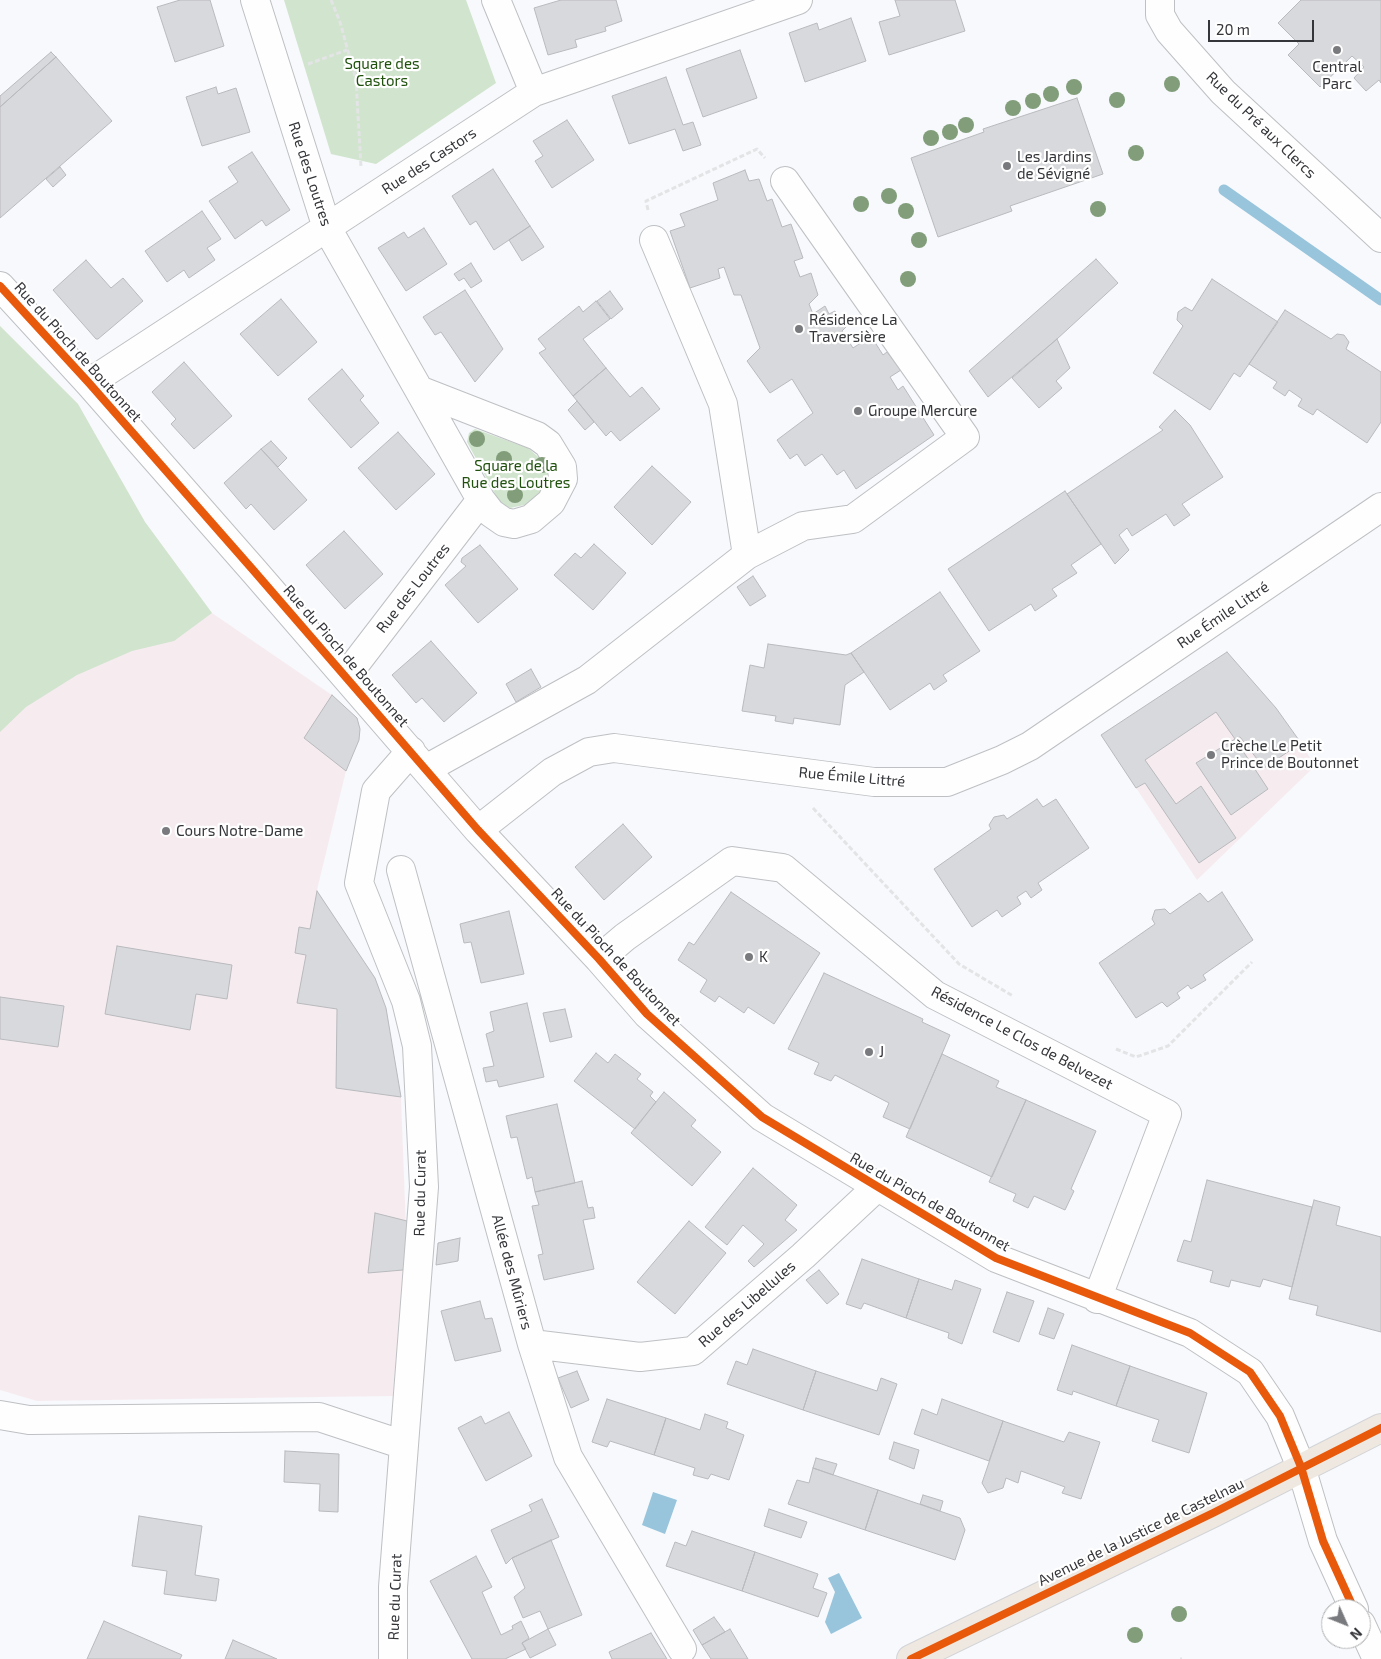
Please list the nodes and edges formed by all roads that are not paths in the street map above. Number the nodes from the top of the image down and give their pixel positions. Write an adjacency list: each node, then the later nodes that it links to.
1 (255, 0): 8 (street, Rue des Loutres)
2 (496, 0): 5 (street)
3 (798, 0): 5 (street, Rue des Castors)
4 (1160, 0): 7 (street, Rue du Pré aux Clercs)
5 (534, 92): 8 (street, Rue des Castors)
6 (785, 181): 15 (street, Rue du Curat)
7 (1377, 227)
8 (327, 228): 11 (street, Rue des Castors); 12 (street, Rue des Loutres)
9 (654, 240): 15 (street)
10 (0, 286): 11 (street, Rue du Pioch de Boutonnet)
11 (89, 383): 16 (street, Rue du Pioch de Boutonnet)
12 (419, 390): 13 (street, Rue des Loutres); 13 (street, Rue des Loutres)
13 (481, 500): 16 (street, Rue des Loutres)
14 (1381, 507): 18 (street, Rue Émile Littré)
15 (747, 555): 17 (street, Rue du Curat)
16 (346, 676): 17 (street, Rue du Pioch de Boutonnet)
17 (419, 760): 18 (street, Rue du Pioch de Boutonnet); 26 (street, Rue du Curat)
18 (478, 830): 20 (street, Rue du Pioch de Boutonnet)
19 (401, 870): 23 (street, Allée des Mûriers)
20 (599, 959): 21 (street, Rue du Pioch de Boutonnet); 22 (street, Résidence Le Clos de Belvezet)
21 (876, 1188): 22 (street, Rue du Pioch de Boutonnet); 23 (street, Rue des Libellules)
22 (1097, 1299): 27 (street, Rue du Pioch de Boutonnet)
23 (532, 1344): 30 (street, Allée des Mûriers)
24 (0, 1415): 26 (street)
25 (1381, 1428): 27 (main road, Avenue de la Justice de Castelnau)
26 (404, 1445): 31 (street, Rue du Curat)
27 (1301, 1467): 28 (street, Rue du Pioch de Boutonnet); 32 (main road, Avenue de la Justice de Castelnau)
28 (1349, 1599)
29 (1371, 1646): 33 (street)
30 (682, 1649)
31 (394, 1659)
32 (912, 1659)
33 (1377, 1659)

